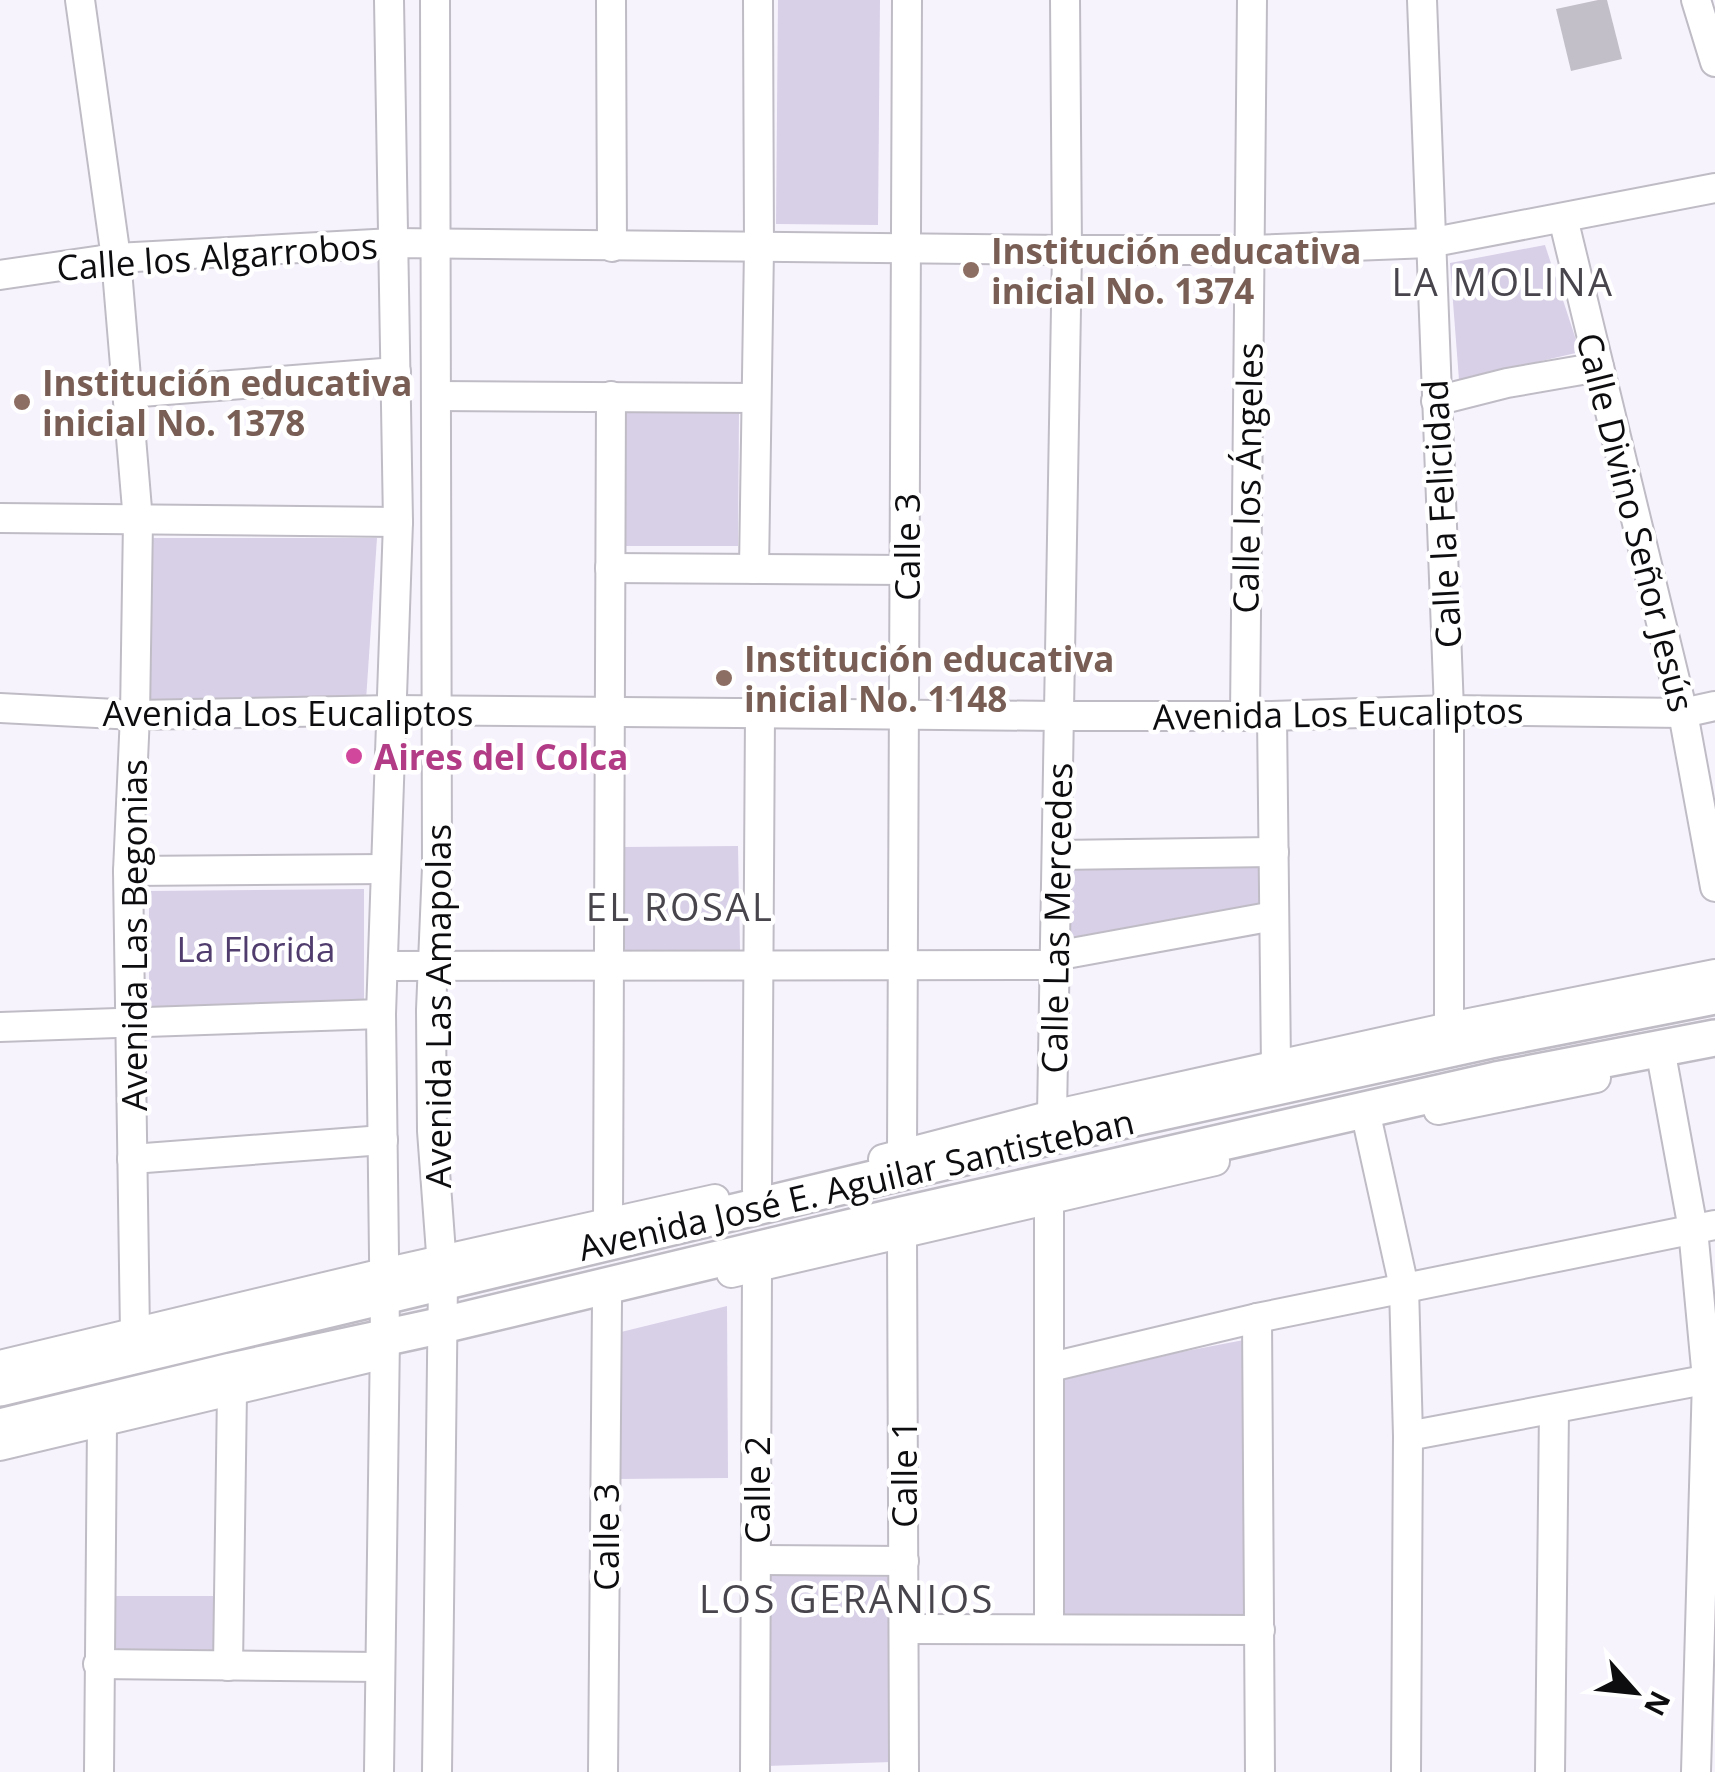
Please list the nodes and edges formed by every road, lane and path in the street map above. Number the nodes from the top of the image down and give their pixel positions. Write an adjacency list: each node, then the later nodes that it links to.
1 (80, 0): 22 (street, Avenida Las Begonias)
2 (388, 0): 15 (street, Avenida Las Amapolas)
3 (436, 0): 14 (street, Avenida Las Amapolas)
4 (612, 0): 17 (street)
5 (758, 0): 18 (street)
6 (906, 0): 19 (street, Calle 3)
7 (1065, 0): 20 (street, Calle Las Mercedes)
8 (1252, 0): 21 (street, Calle los Ángeles)
9 (1422, 0): 16 (street, Calle la Felicidad)
10 (1696, 0): 11 (street)
11 (1715, 62)
12 (1715, 188): 13 (street, Calle los Algarrobos)
13 (1563, 218): 16 (street, Calle los Algarrobos); 24 (street, Calle Divino Señor Jesús)
14 (434, 242): 15 (street, Calle los Algarrobos); 17 (street, Calle los Algarrobos); 27 (street, Avenida Las Amapolas)
15 (393, 243): 22 (street, Calle los Algarrobos); 25 (street, Avenida Las Amapolas)
16 (1428, 243): 21 (street, Calle los Algarrobos); 30 (street, Calle la Felicidad)
17 (612, 247): 18 (street, Calle los Algarrobos)
18 (759, 248): 19 (street, Calle los Algarrobos); 29 (street)
19 (906, 249): 20 (street, Calle los Algarrobos); 36 (street, Calle 3)
20 (1067, 250): 21 (street, Calle los Algarrobos); 47 (street, Calle Las Mercedes)
21 (1250, 250): 48 (street, Calle los Ángeles)
22 (116, 258): 23 (street, Calle los Algarrobos); 26 (street, Avenida Las Begonias)
23 (0, 275)
24 (1599, 367): 30 (street); 42 (street, Calle Divino Señor Jesús)
25 (396, 372): 26 (street); 33 (street, Avenida Las Amapolas)
26 (128, 394): 32 (street, Avenida Las Begonias)
27 (437, 396): 28 (street); 40 (street, Avenida Las Amapolas)
28 (611, 396): 29 (street); 34 (street)
29 (756, 398): 35 (street)
30 (1436, 401): 41 (street, Calle la Felicidad)
31 (0, 518): 32 (street)
32 (138, 521): 33 (street); 46 (street, Avenida Las Begonias)
33 (398, 522): 39 (street, Avenida Las Amapolas)
34 (610, 568): 35 (street); 43 (street)
35 (754, 570): 36 (street)
36 (906, 570): 45 (street, Calle 3)
37 (1715, 706): 42 (street, Avenida Los Eucaliptos)
38 (0, 708): 46 (street, Avenida Los Eucaliptos)
39 (392, 710): 40 (street, Avenida Los Eucaliptos); 46 (street, Avenida Los Eucaliptos); 51 (street, Avenida Las Amapolas)
40 (436, 710): 43 (street, Avenida Los Eucaliptos); 59 (street, Avenida Las Amapolas)
41 (1449, 710): 42 (street, Avenida Los Eucaliptos); 48 (street, Avenida Los Eucaliptos); 66 (street, Calle la Felicidad)
42 (1683, 713): 53 (street, Calle Divino Señor Jesús)
43 (609, 714): 44 (street, Avenida Los Eucaliptos); 60 (street)
44 (760, 714): 45 (street, Avenida Los Eucaliptos); 58 (street)
45 (906, 715): 47 (street, Avenida Los Eucaliptos); 57 (street, Calle 3)
46 (136, 716): 52 (street, Avenida Las Begonias)
47 (1059, 716): 48 (street, Avenida Los Eucaliptos); 50 (street, Calle Las Mercedes)
48 (1259, 716): 49 (street, Calle los Ángeles)
49 (1274, 852): 50 (street); 54 (street, Calle los Ángeles)
50 (1057, 856): 55 (street, Calle Las Mercedes)
51 (385, 869): 52 (street); 56 (street, Avenida Las Amapolas)
52 (128, 871): 64 (street, Avenida Las Begonias)
53 (1715, 887)
54 (1274, 916): 55 (street); 70 (street, Calle los Ángeles)
55 (1055, 961): 57 (street); 71 (street, Calle Las Mercedes)
56 (384, 966): 59 (street); 63 (street, Avenida Las Amapolas)
57 (904, 966): 58 (street); 74 (street, Calle 3)
58 (758, 967): 60 (street); 76 (street)
59 (433, 968): 60 (street); 82 (street, Avenida Las Amapolas)
60 (608, 968): 78 (street)
61 (1715, 974): 66 (street, Avenida José E. Aguilar Santisteban)
62 (1715, 996): 82 (main road, Avenida José E. Aguilar Santisteban)
63 (381, 1014): 64 (street); 73 (street, Avenida Las Amapolas)
64 (130, 1024): 65 (street); 75 (street, Avenida Las Begonias)
65 (0, 1027)
66 (1449, 1028): 70 (street, Avenida José E. Aguilar Santisteban)
67 (1715, 1038): 88 (main road, Avenida José E. Aguilar Santisteban)
68 (1715, 1055): 69 (street, Avenida José E. Aguilar Santisteban)
69 (1663, 1064): 72 (street, Avenida José E. Aguilar Santisteban); 79 (street)
70 (1276, 1066): 71 (street, Avenida José E. Aguilar Santisteban)
71 (1052, 1115): 74 (street, Avenida José E. Aguilar Santisteban)
72 (1368, 1124): 77 (street, Avenida José E. Aguilar Santisteban); 84 (street)
73 (383, 1140): 75 (street); 83 (street, Avenida Las Amapolas)
74 (902, 1154): 76 (street, Avenida José E. Aguilar Santisteban)
75 (132, 1159): 87 (street, Avenida Las Begonias)
76 (757, 1190): 78 (street, Avenida José E. Aguilar Santisteban)
77 (1050, 1202): 80 (street, Avenida José E. Aguilar Santisteban); 91 (street)
78 (608, 1223): 82 (street, Avenida José E. Aguilar Santisteban)
79 (1704, 1227): 84 (street); 92 (street)
80 (902, 1236): 81 (street, Avenida José E. Aguilar Santisteban); 101 (street, Calle 1)
81 (757, 1268): 85 (street, Avenida José E. Aguilar Santisteban); 100 (street, Calle 2)
82 (442, 1270): 83 (main road, Avenida José E. Aguilar Santisteban); 88 (street, Avenida Las Amapolas)
83 (383, 1284): 87 (street, Avenida José E. Aguilar Santisteban); 89 (street, Avenida Las Amapolas); 93 (main road, Avenida José E. Aguilar Santisteban)
84 (1404, 1287): 86 (street); 98 (street)
85 (607, 1301): 88 (street, Avenida José E. Aguilar Santisteban); 112 (street, Calle 3)
86 (1257, 1318): 91 (street); 105 (street)
87 (135, 1333): 90 (street, Avenida José E. Aguilar Santisteban)
88 (443, 1333): 89 (main road, Avenida José E. Aguilar Santisteban); 111 (street, Avenida Las Amapolas)
89 (385, 1346): 94 (street, Avenida José E. Aguilar Santisteban); 97 (main road, Avenida José E. Aguilar Santisteban); 108 (street, Avenida Las Amapolas)
90 (0, 1364)
91 (1050, 1367): 104 (street)
92 (1711, 1379): 95 (street); 102 (street)
93 (0, 1388)
94 (232, 1390): 96 (street, Avenida José E. Aguilar Santisteban); 107 (street)
95 (1554, 1408): 98 (street); 118 (street)
96 (102, 1423): 99 (street, Avenida José E. Aguilar Santisteban); 106 (street)
97 (0, 1427)
98 (1408, 1436): 117 (street)
99 (0, 1446)
100 (756, 1560): 101 (street); 114 (street, Calle 2)
101 (904, 1561): 103 (street, Calle 1)
102 (1708, 1627): 119 (street)
103 (904, 1628): 104 (street); 115 (street, Calle 1)
104 (1049, 1629): 105 (street)
105 (1260, 1630): 116 (street)
106 (98, 1664): 107 (street); 109 (street)
107 (228, 1666): 108 (street)
108 (380, 1667): 110 (street, Avenida Las Amapolas)
109 (99, 1772)
110 (379, 1772)
111 (436, 1772)
112 (603, 1772): 113 (street)
113 (616, 1772)
114 (755, 1772)
115 (904, 1772)
116 (1260, 1772)
117 (1406, 1772)
118 (1550, 1772)
119 (1696, 1772)

